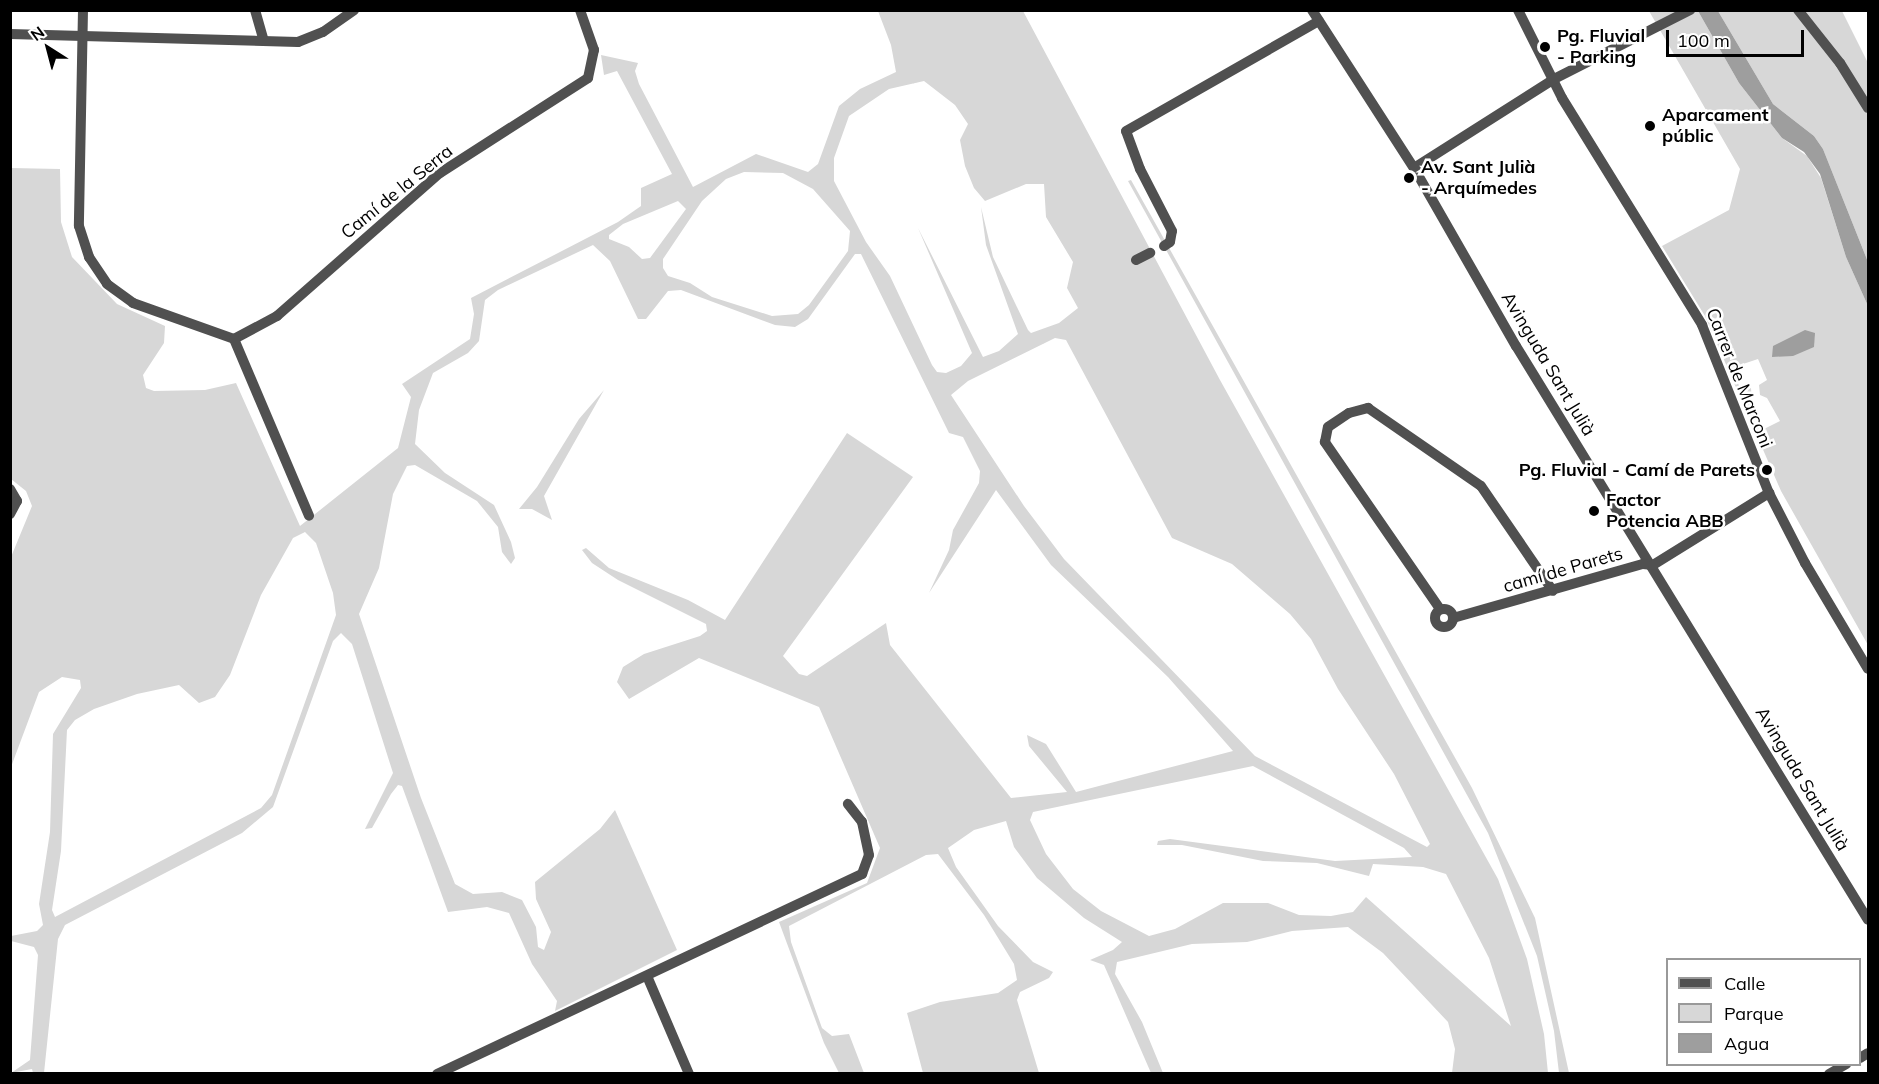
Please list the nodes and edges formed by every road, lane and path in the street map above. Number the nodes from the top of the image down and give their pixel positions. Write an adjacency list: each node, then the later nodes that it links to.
1 (83, 10): 11 (street)
2 (255, 10): 12 (street)
3 (354, 10): 12 (street)
4 (580, 10): 19 (street, Camí de la Serra)
5 (1312, 10): 9 (street, Avinguda Sant Julià)
6 (1518, 10): 13 (street, Carrer de Marconi)
7 (1690, 10): 13 (street)
8 (1798, 10): 14 (street)
9 (1319, 21): 15 (street, Avinguda Sant Julià); 16 (street)
10 (10, 34): 11 (street)
11 (82, 36): 12 (street); 19 (street)
12 (264, 41)
13 (1554, 79): 15 (street); 21 (street, Carrer de Marconi)
14 (1869, 108)
15 (1414, 168): 24 (street, Avinguda Sant Julià)
16 (1164, 246)
17 (1150, 253): 18 (street)
18 (1136, 260)
19 (234, 339): 23 (street)
20 (10, 489): 22 (street)
21 (1769, 493): 24 (street, camí de Parets); 28 (street, Carrer de Marconi)
22 (10, 514)
23 (309, 516)
24 (1653, 565): 25 (street, camí de Parets); 30 (street, Avinguda Sant Julià)
25 (1553, 591): 26 (street); 27 (street, camí de Parets)
26 (1440, 609): 27 (street); 27 (street)
27 (1453, 618)
28 (1869, 669)
29 (848, 804): 31 (street)
30 (1869, 920)
31 (647, 976): 33 (street); 34 (street)
32 (1844, 1066): 35 (street)
33 (437, 1074)
34 (689, 1074)
35 (1829, 1074)

